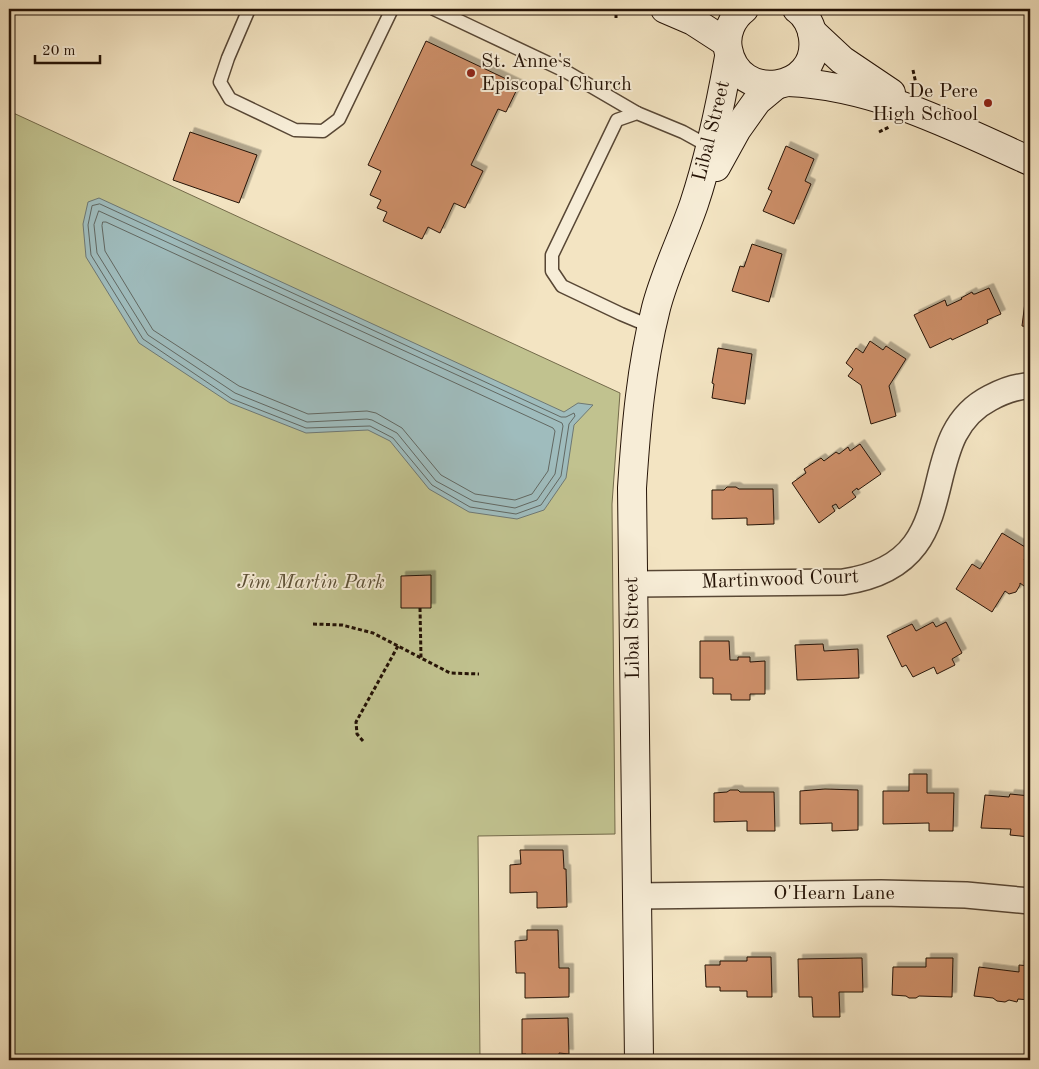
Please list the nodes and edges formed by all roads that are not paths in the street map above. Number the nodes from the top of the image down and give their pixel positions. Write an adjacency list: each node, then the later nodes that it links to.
1 (249, 9): 2 (lane)
2 (392, 9)
3 (434, 9): 10 (lane)
4 (665, 9): 7 (street)
5 (744, 9): 7 (street, Libal Street)
6 (808, 17): 8 (street, Libal Street); 9 (street)
7 (728, 50): 8 (street); 11 (street, Libal Street)
8 (781, 84): 9 (street); 11 (street, Libal Street)
9 (922, 112): 12 (street)
10 (637, 113): 11 (lane); 13 (lane)
11 (718, 150): 13 (street, Libal Street)
12 (1030, 162)
13 (652, 326): 15 (street, Libal Street)
14 (1030, 386): 15 (street, Martinwood Court)
15 (633, 584): 16 (street, Libal Street)
16 (637, 896): 17 (street, O'Hearn Lane); 18 (street, Libal Street)
17 (1030, 901)
18 (639, 1060)

